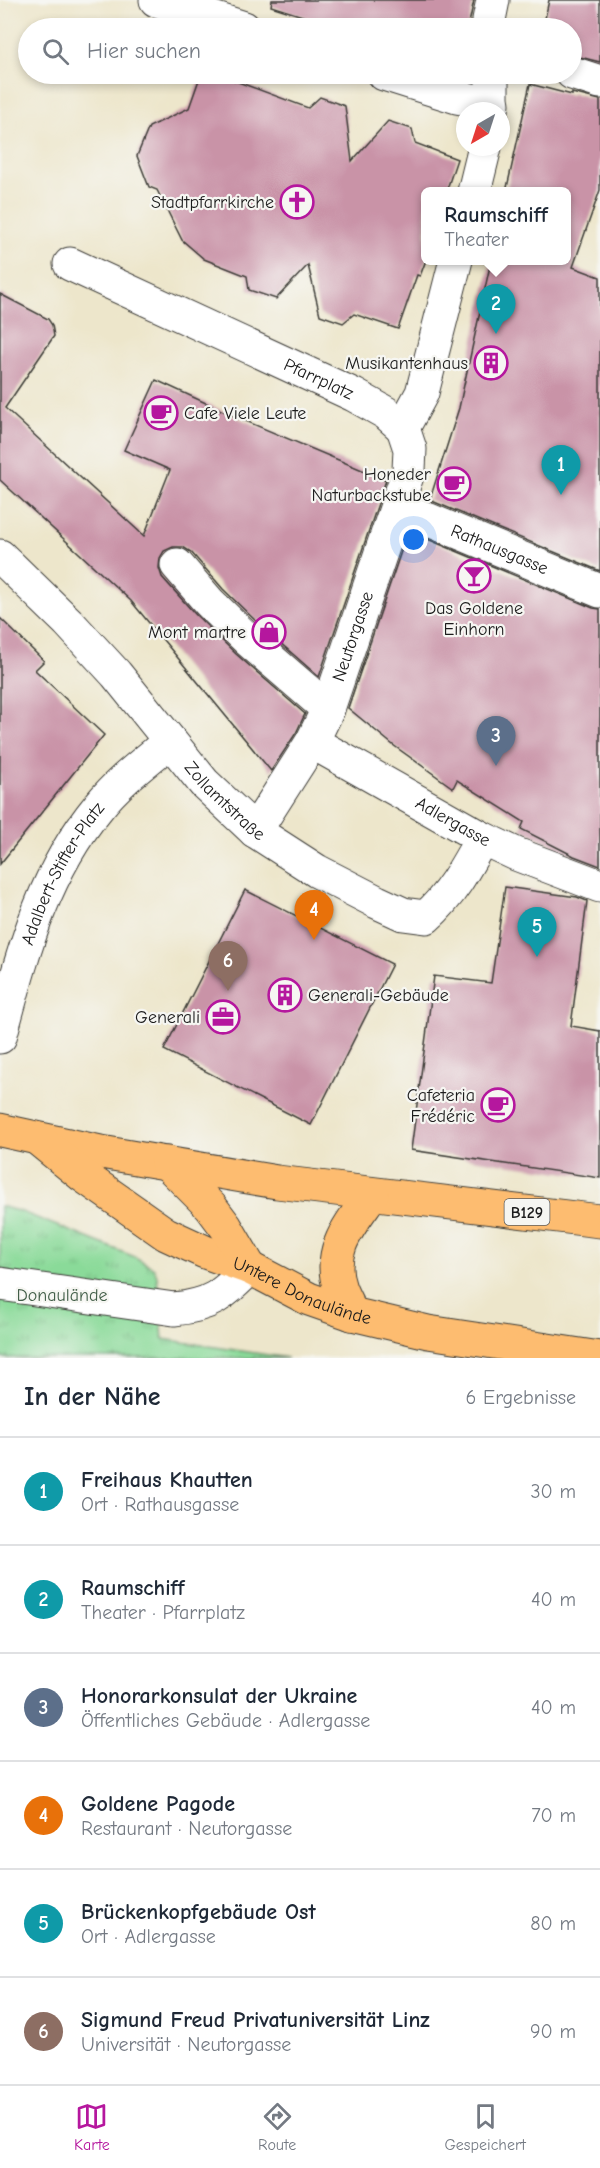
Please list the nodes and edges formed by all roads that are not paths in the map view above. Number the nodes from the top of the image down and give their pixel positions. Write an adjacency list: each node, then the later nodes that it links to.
1 (156, 0): 3 (street)
2 (493, 0): 4 (street)
3 (213, 18)
4 (489, 18)
5 (582, 76): 6 (street)
6 (600, 82)
7 (416, 84): 8 (street)
8 (492, 96)
9 (483, 156): 10 (street)
10 (475, 187)
11 (69, 264): 13 (street, Pfarrplatz)
12 (455, 265): 13 (street)
13 (403, 428): 14 (street, Neutorgasse)
14 (398, 507): 17 (street, Rathausgasse); 18 (street, Neutorgasse)
15 (0, 556): 19 (street, Zollamtstraße)
16 (177, 565): 18 (street)
17 (600, 591)
18 (328, 709): 20 (street, Neutorgasse)
19 (170, 741): 21 (street, Zollamtstraße); 24 (street, Adalbert-Stifter-Platz)
20 (312, 742): 21 (street, Neutorgasse); 22 (street, Adlergasse)
21 (255, 831): 22 (street, Zollamtstraße)
22 (482, 838): 23 (street, Adlergasse)
23 (600, 886)
24 (0, 1036)
25 (0, 1130): 26 (main road, Untere Donaulände)
26 (39, 1140): 27 (main road, Untere Donaulände); 30 (main road, Untere Donaulände)
27 (167, 1163): 28 (main road, Untere Donaulände); 30 (main road)
28 (372, 1194): 29 (main road, Untere Donaulände / B129); 32 (main road)
29 (600, 1221)
30 (250, 1268): 31 (street); 32 (main road, Untere Donaulände)
31 (0, 1284)
32 (352, 1314): 33 (main road, Untere Donaulände)
33 (600, 1358)

